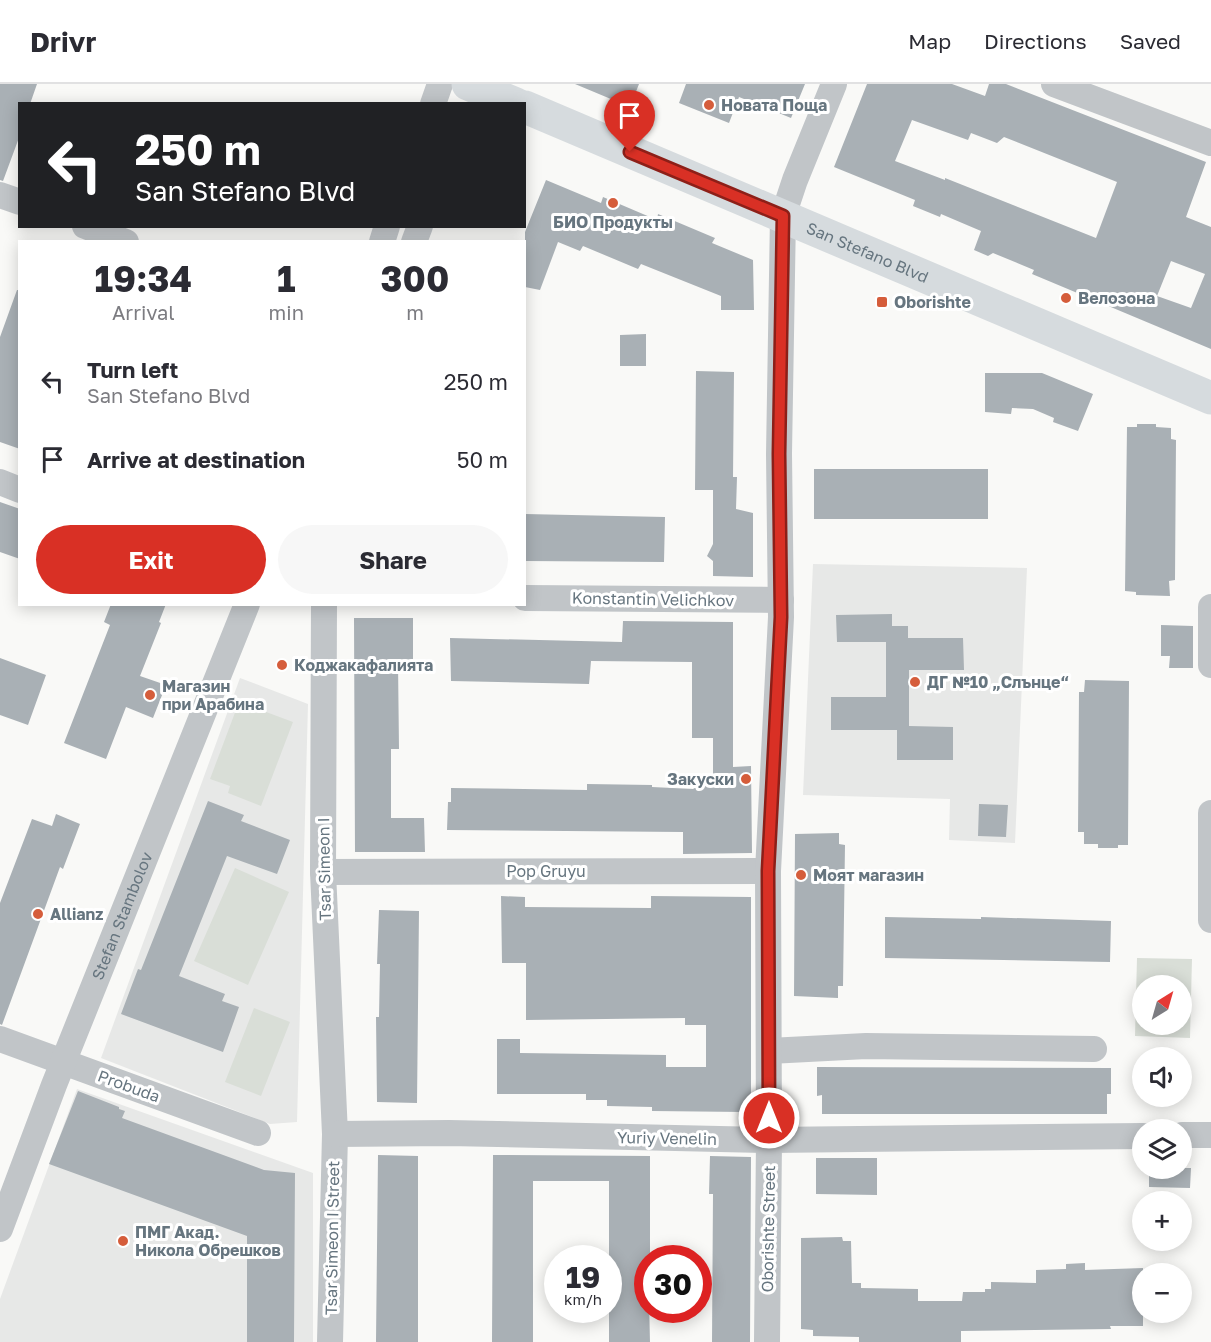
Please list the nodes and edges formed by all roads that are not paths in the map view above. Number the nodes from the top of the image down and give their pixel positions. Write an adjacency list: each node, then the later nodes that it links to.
1 (441, 84): 5 (street)
2 (834, 84): 11 (street, Oborishte Street)
3 (1054, 84): 8 (street)
4 (473, 90): 6 (main road)
5 (434, 102)
6 (510, 102)
7 (526, 107): 11 (main road, San Stefano Blvd)
8 (1211, 143)
9 (0, 195): 10 (street)
10 (18, 201)
11 (783, 216): 14 (main road, San Stefano Blvd); 18 (street, Oborishte Street)
12 (90, 228): 13 (street)
13 (121, 240)
14 (1211, 398)
15 (0, 482): 16 (street)
16 (18, 489)
17 (526, 598): 18 (street, Konstantin Velichkov)
18 (781, 600): 24 (street, Oborishte Street)
19 (246, 606): 30 (street, Stefan Stambolov)
20 (324, 606): 25 (street, Tsar Simeon I)
21 (1211, 607): 22 (street)
22 (1211, 665)
23 (1211, 813): 26 (street)
24 (768, 871): 25 (street, Pop Gruyu); 29 (street, Oborishte Street)
25 (323, 872): 32 (street, Tsar Simeon I)
26 (1211, 920)
27 (0, 1039): 30 (street, Probuda)
28 (1094, 1048): 29 (street)
29 (769, 1051): 36 (street, Oborishte Street)
30 (64, 1062): 31 (street, Probuda); 37 (street, Stefan Stambolov)
31 (258, 1133)
32 (335, 1134): 36 (street, Yuriy Venelin); 38 (street, Tsar Simeon I Street)
33 (1192, 1135): 34 (street)
34 (1211, 1135)
35 (1132, 1136): 36 (street, Yuriy Venelin)
36 (769, 1140): 39 (street, Oborishte Street)
37 (0, 1229)
38 (330, 1342)
39 (766, 1342)

